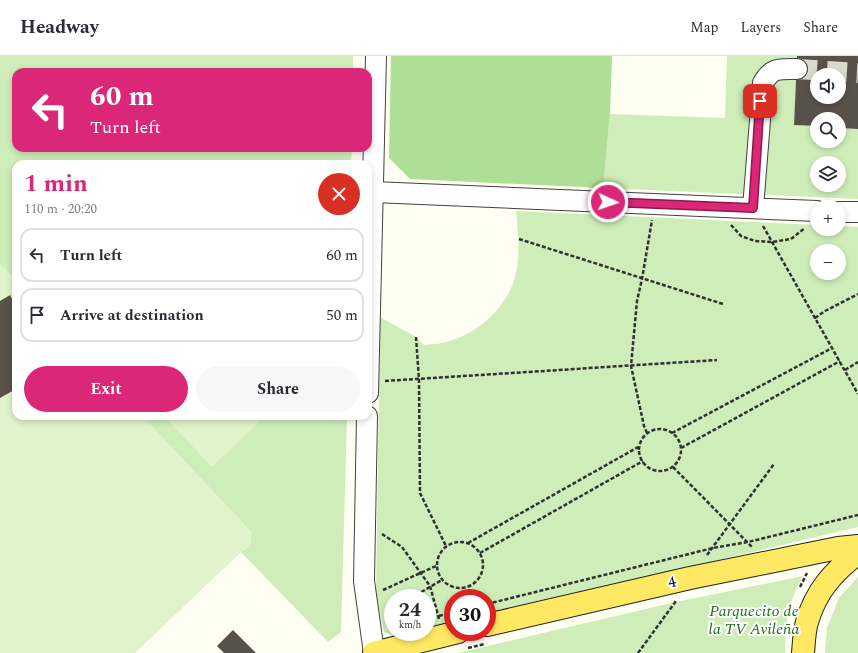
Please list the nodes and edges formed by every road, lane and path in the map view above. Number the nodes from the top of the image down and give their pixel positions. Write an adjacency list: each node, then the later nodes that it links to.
1 (376, 56): 3 (street)
2 (797, 69): 6 (street)
3 (373, 192): 4 (street); 11 (street)
4 (655, 204): 5 (street); 14 (path)
5 (716, 206): 6 (street); 13 (path)
6 (753, 208): 9 (street); 13 (path)
7 (846, 212): 8 (street)
8 (858, 212)
9 (810, 218)
10 (810, 220): 13 (path)
11 (372, 230)
12 (519, 239): 14 (path)
13 (772, 242): 17 (path)
14 (642, 279): 16 (path); 23 (path)
15 (858, 294): 17 (path)
16 (723, 304)
17 (815, 318): 19 (path)
18 (416, 337): 25 (path)
19 (832, 348): 21 (path); 30 (path)
20 (717, 360): 23 (path)
21 (840, 361): 24 (path); 32 (path)
22 (858, 362): 24 (path)
23 (631, 366): 25 (path); 29 (path)
24 (845, 370): 27 (path)
25 (419, 380): 26 (path); 39 (path)
26 (372, 382)
27 (858, 394)
28 (367, 420): 36 (street)
29 (647, 433): 30 (path); 31 (path)
30 (672, 433): 32 (path)
31 (640, 446): 33 (path); 38 (path)
32 (681, 448): 34 (path)
33 (643, 461): 34 (path); 41 (path)
34 (673, 467): 37 (path)
35 (858, 515): 37 (path)
36 (365, 523): 46 (path); 51 (street)
37 (748, 542): 43 (path); 54 (path)
38 (468, 543): 39 (path); 41 (path)
39 (446, 546): 44 (path)
40 (858, 546): 43 (main road, 4)
41 (480, 553): 47 (path)
42 (858, 553): 59 (main road)
43 (766, 563): 56 (main road, 4)
44 (436, 566): 46 (path); 47 (path)
45 (810, 567): 50 (path)
46 (420, 573): 48 (path); 51 (path)
47 (442, 580): 48 (path)
48 (430, 586): 49 (path); 55 (path)
49 (425, 589)
50 (799, 589)
51 (366, 597): 58 (street)
52 (678, 598): 53 (path)
53 (670, 600)
54 (496, 602)
55 (444, 621)
56 (496, 632)
57 (444, 634): 58 (main road)
58 (374, 653)
59 (803, 653)

